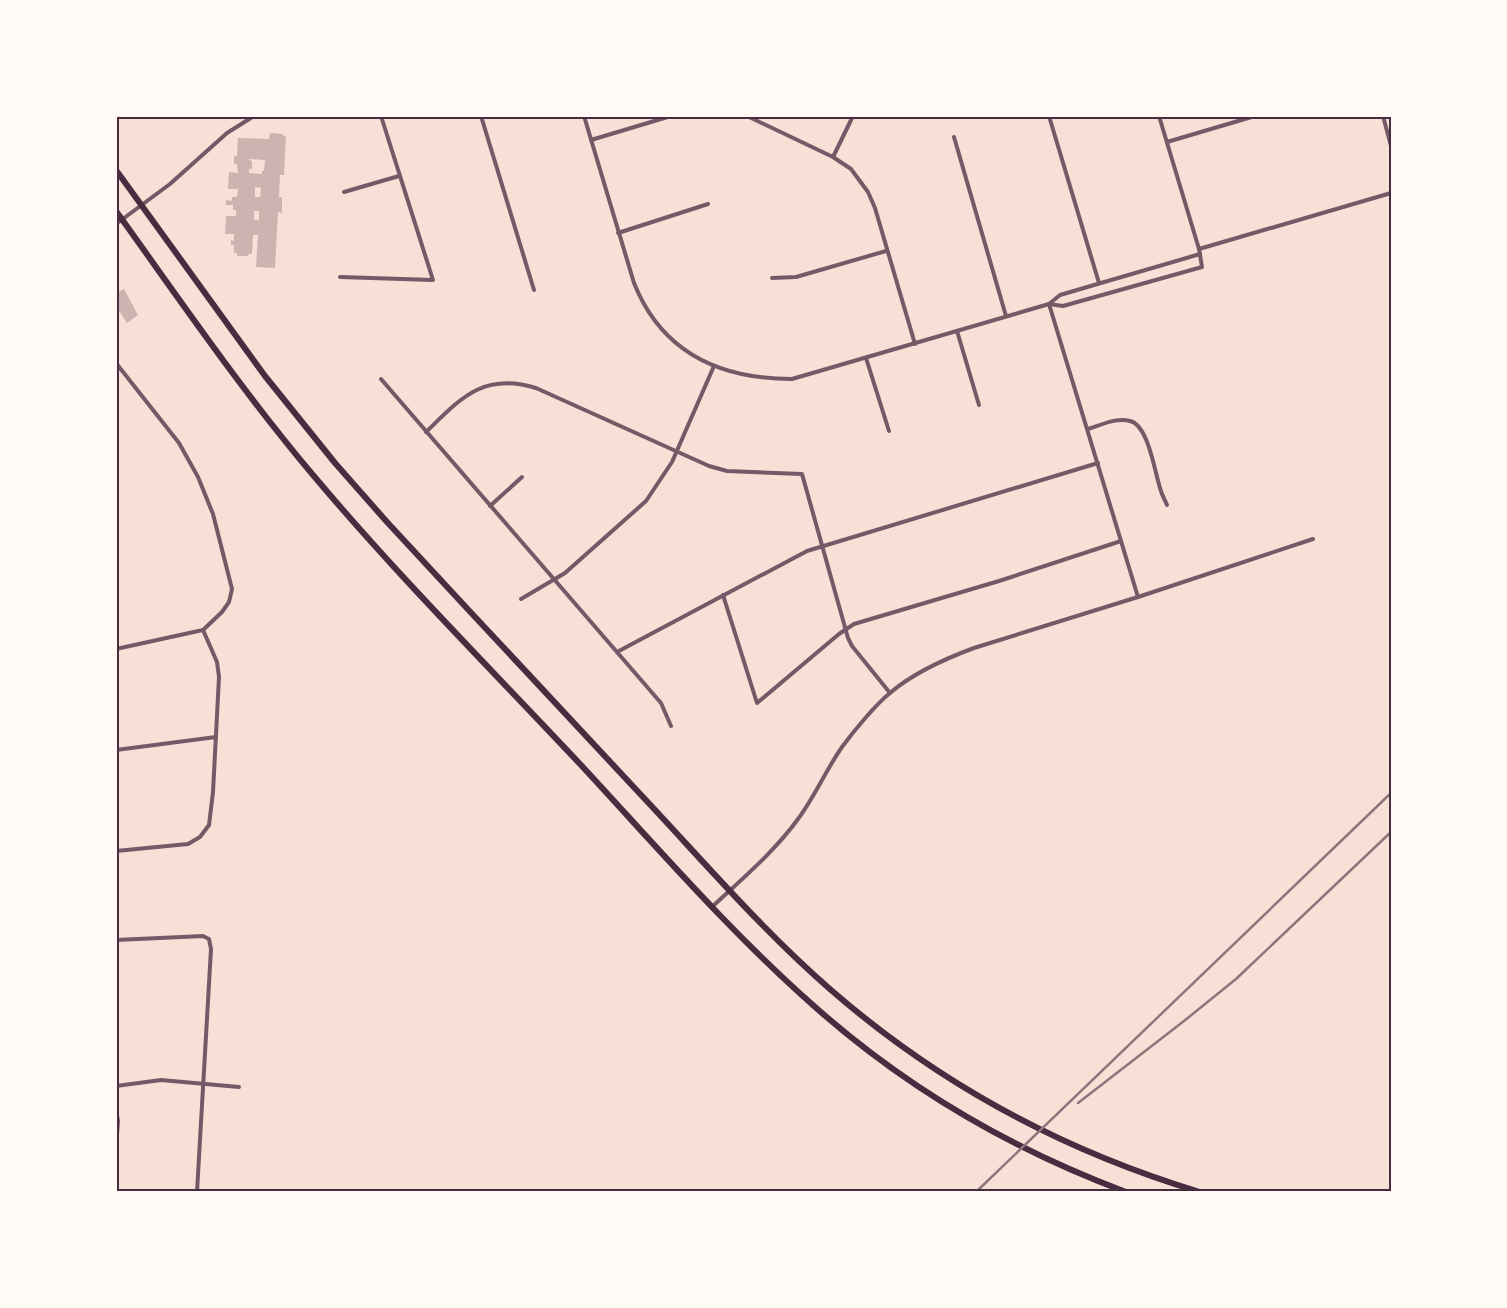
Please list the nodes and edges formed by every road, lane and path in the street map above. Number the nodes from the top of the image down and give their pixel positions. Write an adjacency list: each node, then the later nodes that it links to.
1 (254, 116): 22 (street)
2 (381, 116): 18 (street)
3 (481, 116): 32 (street)
4 (584, 116): 13 (street)
5 (671, 116): 13 (street)
6 (747, 116): 16 (street)
7 (853, 116): 16 (street)
8 (1049, 116): 31 (street)
9 (1159, 116): 14 (street)
10 (1255, 116): 14 (street)
11 (1383, 116): 15 (street)
12 (954, 137): 34 (street)
13 (591, 140): 26 (street)
14 (1167, 142): 28 (street)
15 (1391, 146)
16 (833, 157): 27 (street)
17 (116, 170): 22 (highway)
18 (399, 176): 19 (street); 29 (street)
19 (344, 192)
20 (1391, 193): 28 (street)
21 (708, 204): 26 (street)
22 (142, 206): 24 (street); 66 (highway)
23 (116, 211): 24 (highway)
24 (122, 219): 25 (street); 67 (highway)
25 (116, 224)
26 (618, 233): 39 (street)
27 (886, 251): 30 (street); 36 (street)
28 (1199, 252): 31 (street); 33 (street)
29 (340, 277)
30 (772, 278)
31 (1098, 283): 33 (street)
32 (534, 290)
33 (1049, 304): 34 (street); 42 (street)
34 (1006, 316): 35 (street)
35 (957, 331): 36 (street); 41 (street)
36 (915, 344): 37 (street)
37 (866, 358): 39 (street); 43 (street)
38 (116, 363): 58 (street)
39 (714, 366): 45 (street)
40 (381, 379): 44 (street)
41 (979, 405)
42 (1088, 429): 46 (street); 48 (street)
43 (889, 431)
44 (426, 432): 45 (street); 49 (street)
45 (676, 452): 52 (street); 53 (street)
46 (1098, 463): 51 (street); 52 (street)
47 (522, 477): 49 (street)
48 (1167, 505)
49 (490, 506): 53 (street)
50 (1313, 539): 55 (street)
51 (1121, 541): 55 (street); 57 (street)
52 (821, 546): 54 (street); 57 (street)
53 (554, 580): 56 (street); 60 (street)
54 (723, 595): 57 (street); 60 (street)
55 (1138, 597): 61 (street)
56 (521, 599)
57 (846, 629): 61 (street)
58 (203, 630): 59 (street); 63 (street)
59 (116, 649)
60 (618, 652): 62 (street)
61 (890, 693): 66 (street)
62 (671, 726)
63 (216, 737): 64 (street); 65 (street)
64 (116, 750)
65 (116, 851)
66 (730, 890): 67 (street); 76 (highway)
67 (713, 906): 75 (highway)
68 (116, 940): 69 (street)
69 (204, 1084): 70 (street); 71 (street); 74 (street)
70 (116, 1086)
71 (239, 1087)
72 (116, 1109): 73 (street)
73 (116, 1148)
74 (197, 1192)
75 (1126, 1192)
76 (1200, 1192)

